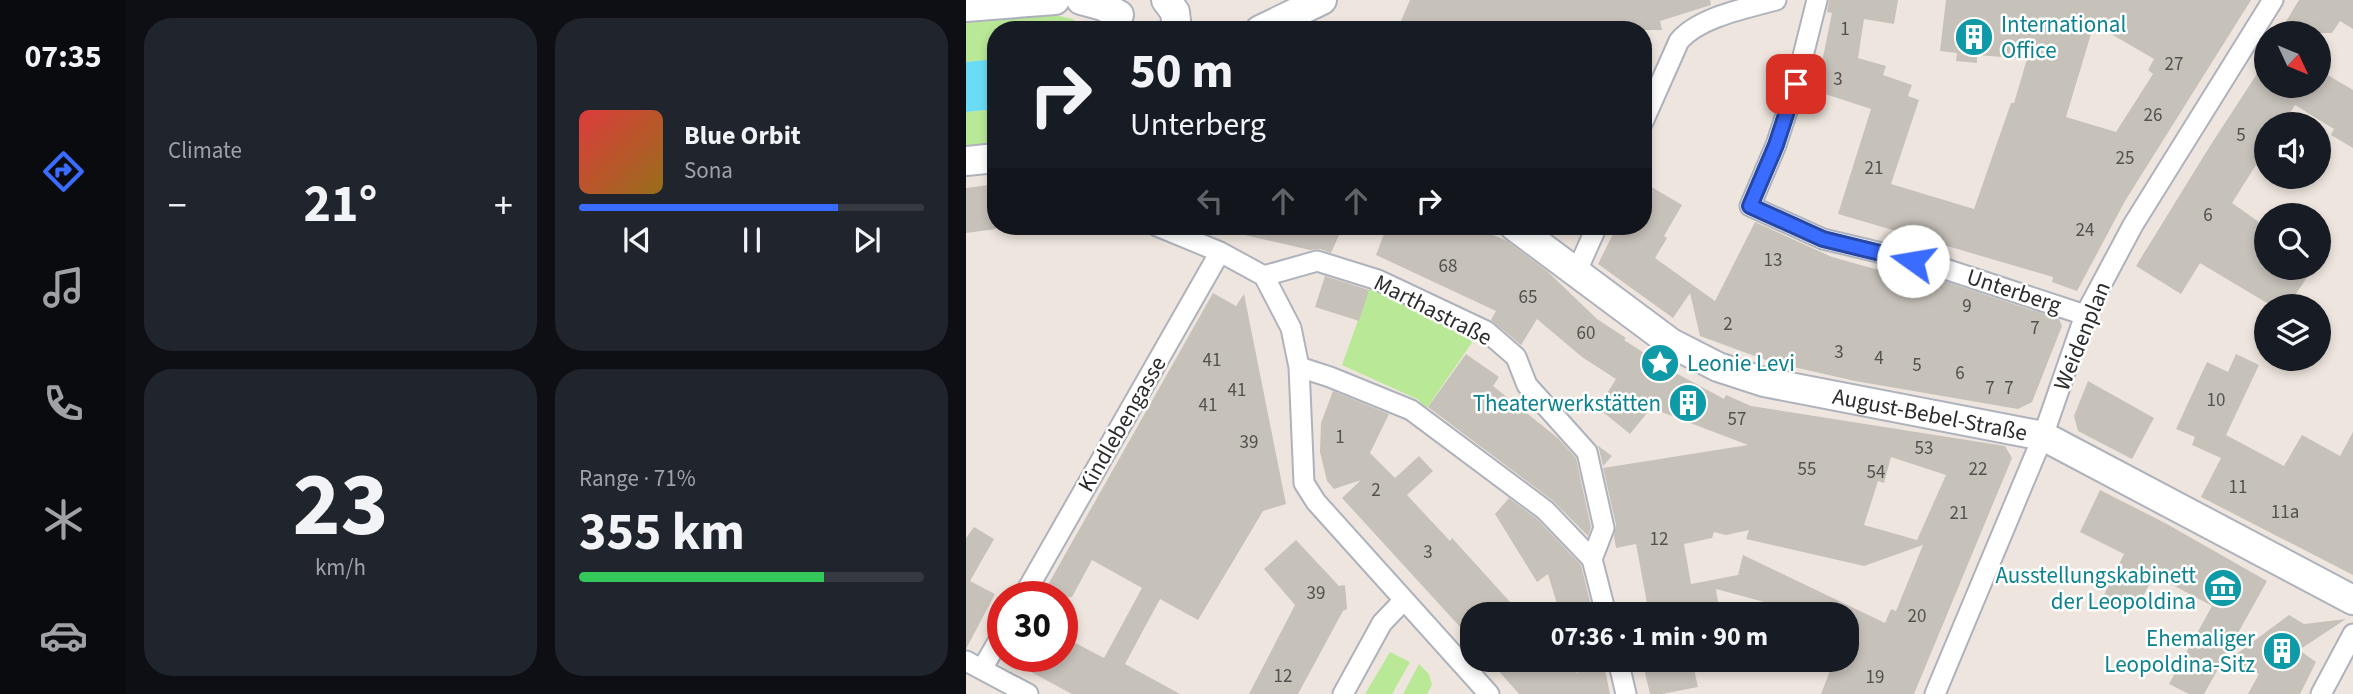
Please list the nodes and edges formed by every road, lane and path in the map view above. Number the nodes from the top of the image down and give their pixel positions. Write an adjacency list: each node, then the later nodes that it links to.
1 (1055, 0): 8 (street)
2 (1081, 0): 9 (street)
3 (1166, 0): 10 (street)
4 (1322, 0): 11 (street)
5 (1776, 0): 12 (street)
6 (1816, 0): 21 (street, Unterberg)
7 (2273, 0): 21 (street, Weidenplan)
8 (966, 6)
9 (1122, 15)
10 (1176, 21)
11 (1279, 21)
12 (1652, 102)
13 (987, 159): 14 (street)
14 (966, 161)
15 (1179, 235): 18 (street)
16 (1526, 235): 19 (street, August-Bebel-Straße)
17 (1593, 235): 19 (street)
18 (1220, 252): 20 (street); 25 (street, Kindlebengasse)
19 (1576, 273): 23 (street, August-Bebel-Straße)
20 (1264, 276): 22 (street); 24 (street, Marthastraße)
21 (2085, 315): 23 (street, Weidenplan)
22 (1299, 367): 24 (street); 26 (street)
23 (2043, 436): 27 (street, August-Bebel-Straße); 37 (street, Weidenplan)
24 (1592, 559): 28 (street)
25 (1032, 581)
26 (1405, 600): 34 (street); 35 (street)
27 (2353, 600)
28 (1603, 602)
29 (2353, 634): 38 (street)
30 (987, 651): 31 (street)
31 (974, 665): 33 (street)
32 (1621, 672): 36 (street)
33 (1028, 694)
34 (1343, 694)
35 (1489, 694)
36 (1626, 694)
37 (1935, 694)
38 (2321, 694)

